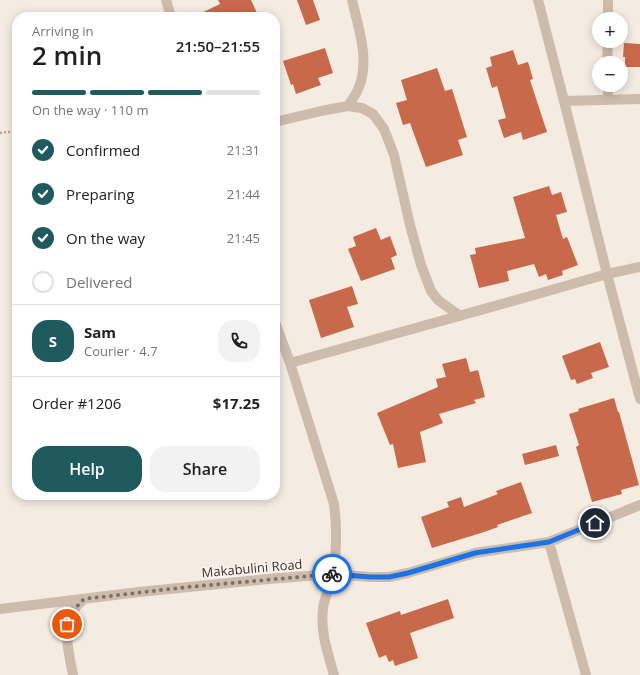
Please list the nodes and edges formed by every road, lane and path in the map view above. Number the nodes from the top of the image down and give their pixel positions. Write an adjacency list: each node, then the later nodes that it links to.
1 (166, 0): 5 (street)
2 (352, 0): 11 (street)
3 (538, 0): 10 (street)
4 (608, 0): 6 (street)
5 (170, 12)
6 (608, 12)
7 (608, 92): 8 (street)
8 (608, 99): 9 (street); 10 (street)
9 (640, 99)
10 (564, 101): 16 (street)
11 (348, 106): 12 (street); 17 (street)
12 (280, 121)
13 (12, 132): 14 (path)
14 (0, 133)
15 (640, 267): 16 (street)
16 (607, 274): 17 (street); 20 (street)
17 (460, 316): 19 (street)
18 (280, 336): 19 (street)
19 (290, 364): 23 (street)
20 (640, 399)
21 (640, 505): 22 (street, Makabulini Road)
22 (549, 542): 23 (street, Makabulini Road); 28 (street)
23 (333, 574): 24 (street, Makabulini Road); 27 (street)
24 (84, 599): 25 (street, Makabulini Road); 26 (street)
25 (0, 609)
26 (73, 675)
27 (334, 675)
28 (586, 675)

